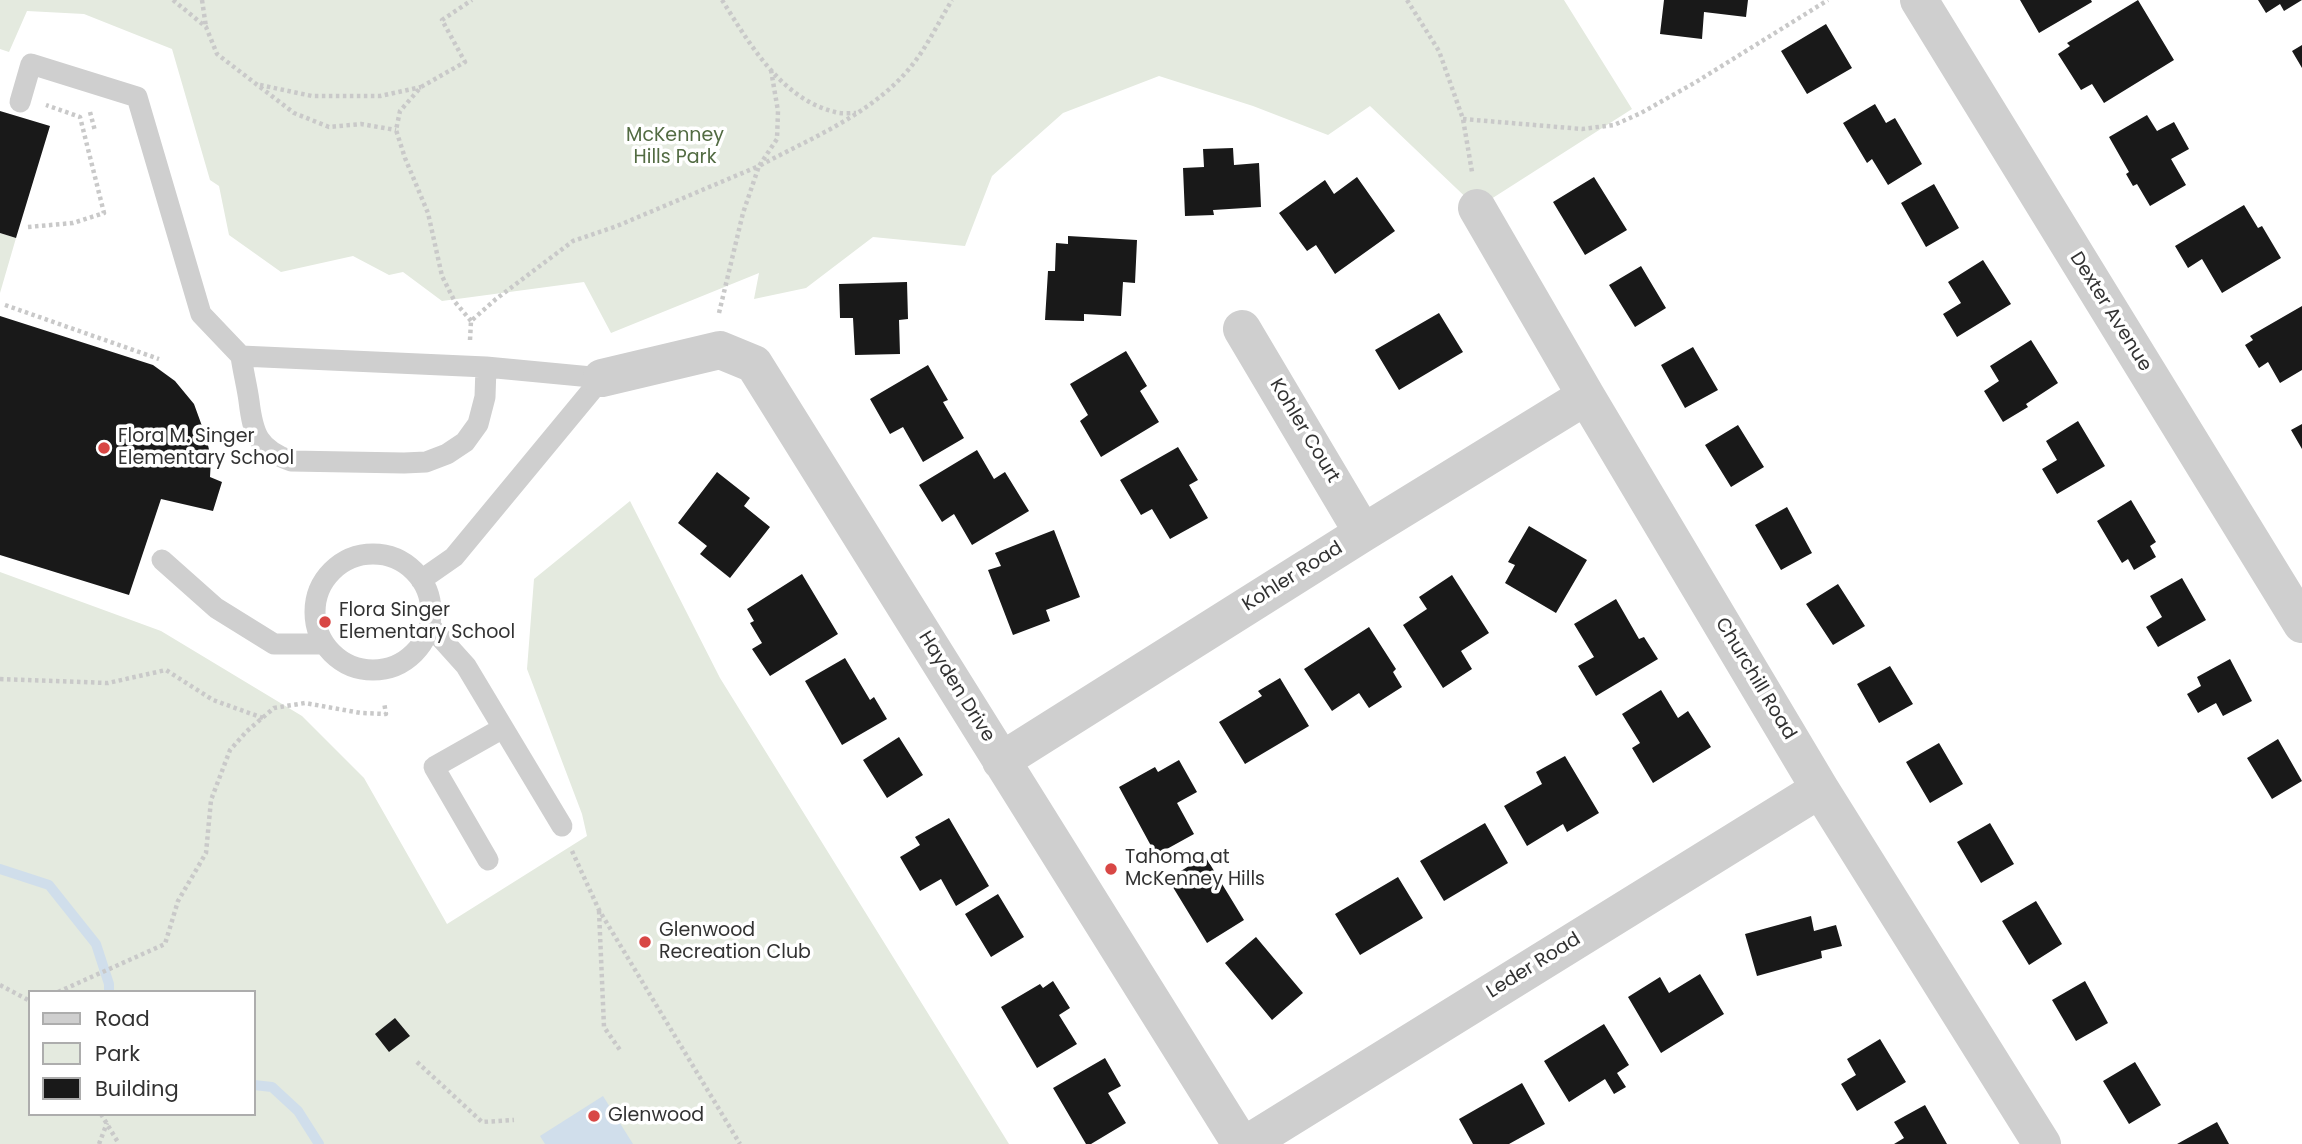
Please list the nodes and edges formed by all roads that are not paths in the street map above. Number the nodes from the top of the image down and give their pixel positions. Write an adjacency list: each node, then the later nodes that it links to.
1 (1919, 0): 12 (street, Dexter Avenue)
2 (20, 102): 5 (lane)
3 (1477, 208): 8 (street, Churchill Road)
4 (1242, 329): 9 (street, Kohler Court)
5 (241, 356): 6 (lane); 6 (lane)
6 (485, 367): 7 (lane)
7 (602, 378): 11 (lane); 16 (street, Hayden Drive)
8 (1586, 396): 9 (street, Kohler Road); 17 (street, Churchill Road)
9 (1363, 533): 16 (street, Kohler Road)
10 (162, 560): 14 (lane)
11 (421, 580): 13 (lane); 14 (lane)
12 (2302, 624)
13 (430, 626): 14 (lane); 15 (lane)
14 (324, 644)
15 (503, 727): 18 (lane); 19 (lane)
16 (1001, 761): 20 (street, Hayden Drive)
17 (1820, 789): 21 (street, Leder Road); 22 (street, Churchill Road)
18 (562, 826)
19 (488, 860)
20 (1241, 1144)
21 (1247, 1144)
22 (2042, 1144)

